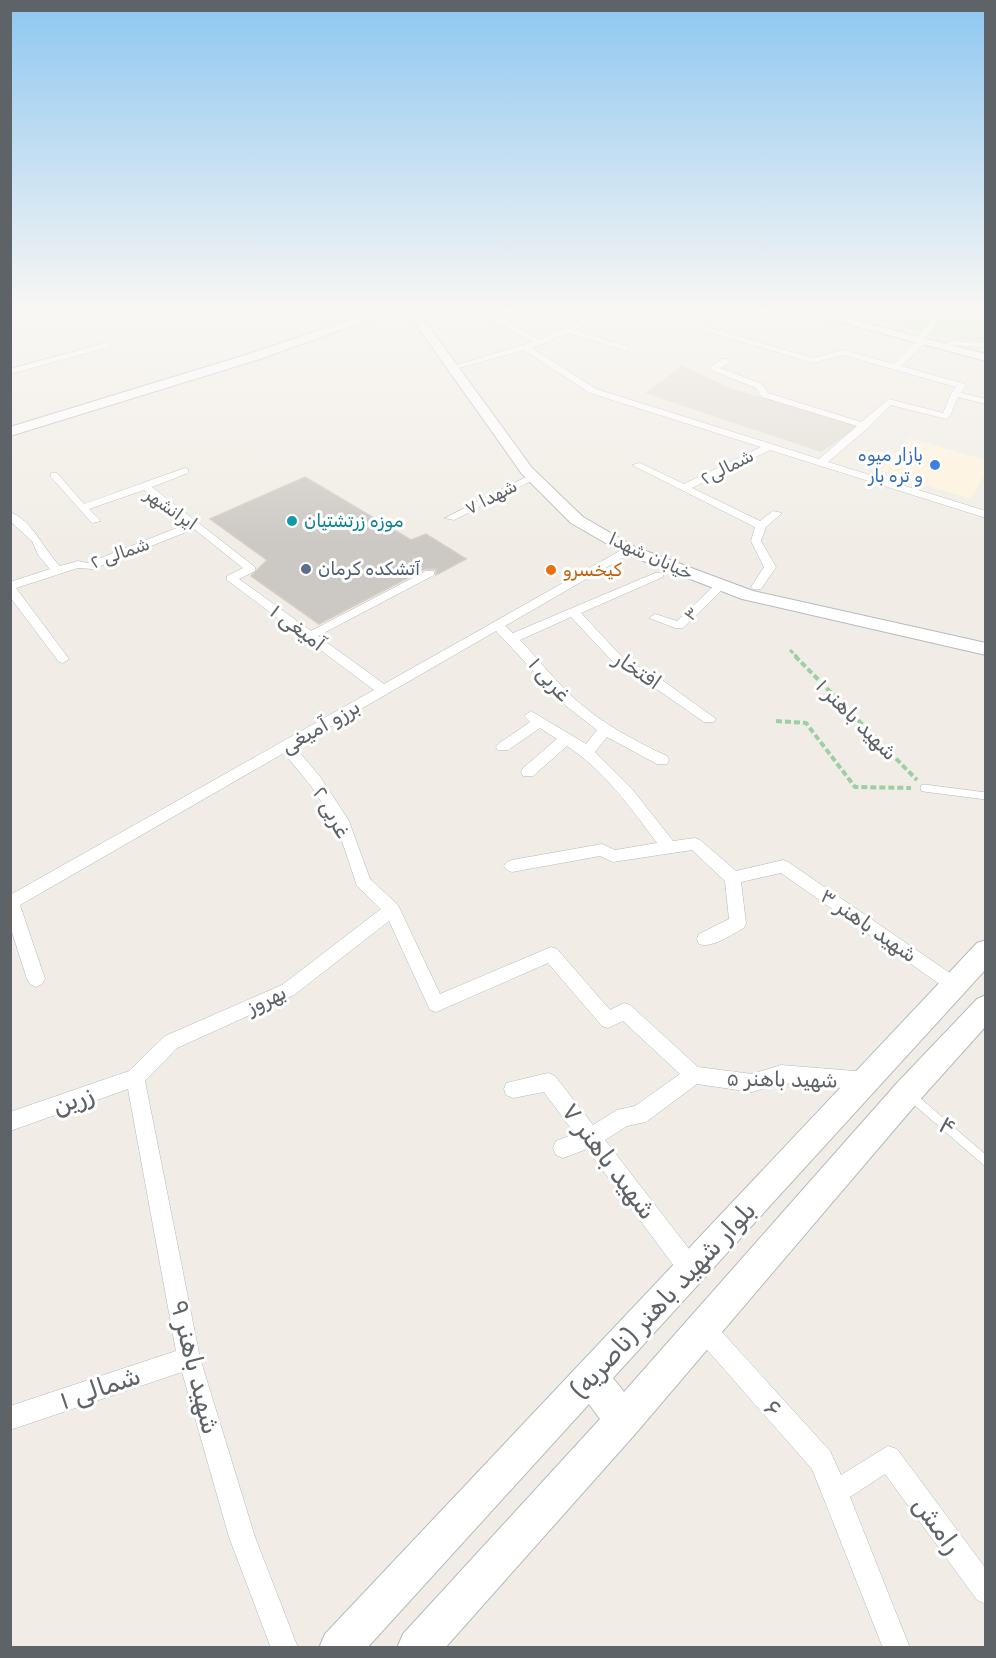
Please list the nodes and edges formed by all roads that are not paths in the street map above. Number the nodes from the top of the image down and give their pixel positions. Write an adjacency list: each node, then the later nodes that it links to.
1 (125, 390): 9 (main road)
2 (139, 390): 11 (main road)
3 (468, 390): 17 (main road, خیابان شهدا)
4 (592, 390): 12 (street)
5 (762, 390): 10 (street)
6 (959, 390): 7 (street)
7 (956, 394): 8 (street); 10 (street)
8 (986, 402)
9 (10, 424)
10 (865, 426): 13 (street)
11 (10, 432)
12 (768, 447): 13 (street); 19 (street, شمالی۲)
13 (821, 463): 23 (street)
14 (637, 465): 19 (street, شمالی۲)
15 (185, 471): 18 (street)
16 (54, 475): 20 (street)
17 (532, 477): 24 (street, شهدا ۷); 28 (main road, خیابان شهدا)
18 (145, 486): 20 (street, ایرانشهر); 26 (street, ایرانشهر)
19 (686, 488): 27 (street, شمالی۲)
20 (82, 508): 25 (street)
21 (777, 513): 27 (street)
22 (10, 515): 30 (street)
23 (986, 515)
24 (450, 518)
25 (96, 521)
26 (195, 525): 29 (street, ایرانشهر); 30 (street, ۲ شمالی)
27 (761, 526): 35 (street)
28 (629, 550): 33 (main road, خیابان شهدا); 38 (street, برزو آمیغی)
29 (251, 569): 39 (street, آمیغی ۱)
30 (57, 570): 34 (street, ۲ شمالی)
31 (430, 573): 39 (street)
32 (660, 575): 36 (street)
33 (721, 585): 37 (street, ۳); 41 (main road, خیابان شهدا)
34 (10, 587): 42 (street)
35 (757, 587)
36 (574, 613): 40 (street); 44 (street, افتخار)
37 (656, 618)
38 (497, 626): 40 (street, ۱ غربی); 43 (street, برزو آمیغی)
39 (309, 636): 43 (street, آمیغی ۱)
40 (513, 638): 45 (street, ۱ غربی)
41 (986, 649)
42 (63, 659)
43 (383, 690): 47 (street, برزو آمیغی)
44 (709, 719)
45 (606, 729): 49 (street); 50 (street, ۱ غربی)
46 (566, 739): 48 (street); 49 (street); 51 (street)
47 (286, 746): 57 (street, برزو آمیغی); 58 (street, ۲ غربی)
48 (503, 747)
49 (587, 752): 54 (street)
50 (663, 760)
51 (528, 772)
52 (924, 788): 53 (lane)
53 (986, 796)
54 (669, 847): 55 (street); 56 (street)
55 (512, 866)
56 (733, 878): 59 (street); 62 (street, شهید باهنر ۳)
57 (11, 902): 61 (street)
58 (392, 910): 64 (street); 65 (street, بهروز)
59 (705, 939)
60 (986, 951): 62 (main road, بلوار شهید باهنر (ناصریه))
61 (36, 979)
62 (954, 985): 66 (main road, بلوار شهید باهنر (ناصریه))
63 (986, 1007): 68 (main road, بلوار شهید باهنر (ناصریه))
64 (694, 1075): 66 (street, شهید باهنر ۵); 70 (street)
65 (135, 1078): 69 (street, زرین); 75 (street, شهید باهنر ۹)
66 (867, 1082): 73 (main road, بلوار شهید باهنر (ناصریه))
67 (513, 1089): 70 (street, شهید باهنر ۷)
68 (907, 1093): 72 (lane, ۴); 74 (main road, بلوار شهید باهنر (ناصریه))
69 (10, 1122)
70 (592, 1137): 71 (street); 73 (street, شهید باهنر ۷)
71 (563, 1148)
72 (986, 1161)
73 (691, 1270): 76 (main road, بلوار شهید باهنر (ناصریه))
74 (703, 1328): 78 (main road, بلوار شهید باهنر (ناصریه)); 79 (street, ۶)
75 (189, 1358): 77 (street, ۱ شمالی); 81 (street, شهید باهنر ۹)
76 (591, 1377): 78 (main road); 82 (main road, بلوار شهید باهنر (ناصریه))
77 (10, 1418)
78 (623, 1420): 83 (main road, بلوار شهید باهنر (ناصریه))
79 (836, 1492): 80 (street, رامش); 84 (street, ۶)
80 (986, 1591)
81 (285, 1647)
82 (339, 1647)
83 (417, 1647)
84 (897, 1647)

